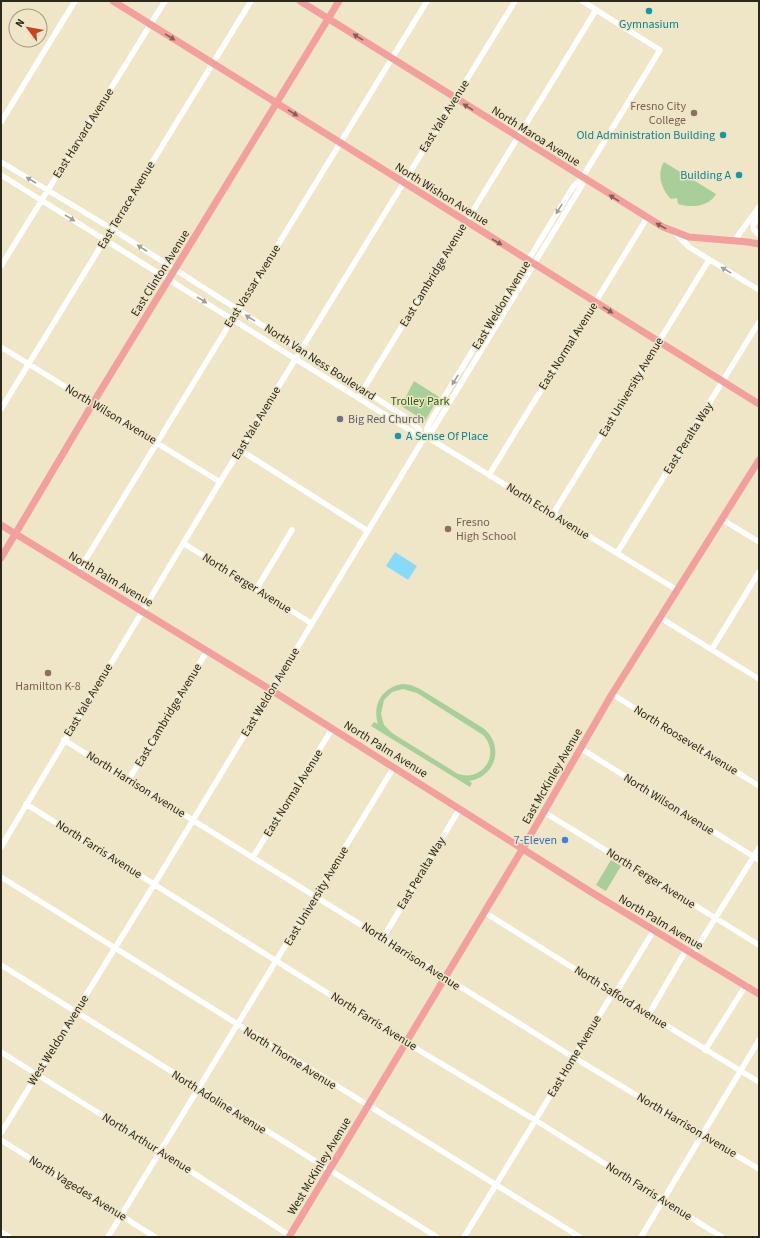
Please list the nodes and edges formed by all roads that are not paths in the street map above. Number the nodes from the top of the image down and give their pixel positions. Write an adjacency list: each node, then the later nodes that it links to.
1 (75, 1): 17 (street)
2 (114, 1): 12 (main road, North Wishon Avenue)
3 (165, 1): 12 (street, East Harvard Avenue)
4 (252, 1): 14 (street, East Terrace Avenue)
5 (300, 1): 11 (main road, North Maroa Avenue)
6 (339, 1): 11 (main road, East Clinton Avenue)
7 (427, 1): 13 (street, East Vassar Avenue)
8 (514, 1): 15 (street, East Yale Avenue)
9 (582, 1): 10 (street)
10 (596, 10): 18 (street, East Cambridge Avenue); 22 (street, East Weldon Avenue)
11 (328, 19): 13 (main road, North Maroa Avenue, one-way to 11); 16 (main road, East Clinton Avenue)
12 (150, 24): 14 (main road, North Wishon Avenue, one-way to 14); 24 (street, East Harvard Avenue)
13 (391, 59): 15 (main road, North Maroa Avenue); 19 (street, East Vassar Avenue)
14 (213, 63): 16 (main road, North Wishon Avenue); 30 (street, East Terrace Avenue)
15 (454, 98): 18 (main road, North Maroa Avenue, one-way to 15); 23 (street, East Yale Avenue)
16 (277, 103): 19 (main road, North Wishon Avenue, one-way to 19); 40 (main road, East Clinton Avenue)
17 (1, 122)
18 (518, 138): 22 (main road, North Maroa Avenue); 29 (street, East Cambridge Avenue)
19 (341, 142): 23 (main road, North Wishon Avenue); 44 (street, East Vassar Avenue)
20 (1, 162): 24 (street, North Van Ness Boulevard, one-way to 20)
21 (1, 175): 25 (street, North Van Ness Boulevard)
22 (582, 178): 28 (main road, North Maroa Avenue, one-way to 22); 36 (street, East Weldon Avenue, one-way to 36); 38 (street, East Weldon Avenue)
23 (403, 182): 29 (main road, North Wishon Avenue); 51 (street, East Yale Avenue)
24 (47, 190): 25 (street, East Harvard Avenue); 30 (street, North Van Ness Boulevard)
25 (41, 200): 33 (street, North Van Ness Boulevard, one-way to 33); 39 (street, East Harvard Avenue)
26 (759, 207): 34 (street)
27 (759, 214): 32 (street)
28 (647, 218): 31 (main road, North Maroa Avenue, one-way to 28); 43 (street, East Normal Avenue)
29 (465, 222): 36 (main road, North Wishon Avenue, one-way to 36); 57 (street, East Cambridge Avenue)
30 (112, 229): 33 (street, East Terrace Avenue); 40 (street, North Van Ness Boulevard, one-way to 30)
31 (676, 234): 34 (main road); 37 (street, North Maroa Avenue)
32 (759, 235)
33 (105, 240): 41 (street, North Van Ness Boulevard); 54 (street, East Terrace Avenue)
34 (734, 240): 35 (main road)
35 (759, 244)
36 (528, 260): 38 (main road, North Wishon Avenue); 45 (street, East Weldon Avenue)
37 (709, 260): 42 (street, North Maroa Avenue, one-way to 37); 49 (street, East University Avenue)
38 (535, 265): 43 (main road, North Wishon Avenue); 46 (street, East Weldon Avenue)
39 (1, 266)
40 (174, 270): 41 (main road, East Clinton Avenue); 44 (street, North Van Ness Boulevard)
41 (168, 279): 47 (street, North Van Ness Boulevard, one-way to 47); 59 (main road, East Clinton Avenue)
42 (759, 290)
43 (595, 302): 49 (main road, North Wishon Avenue, one-way to 49); 67 (street, East Normal Avenue)
44 (237, 310): 47 (street, East Vassar Avenue); 51 (street, North Van Ness Boulevard, one-way to 44)
45 (496, 313): 46 (street); 53 (street, East Weldon Avenue)
46 (503, 317): 55 (street, East Weldon Avenue)
47 (232, 319): 52 (street, North Van Ness Boulevard); 64 (street, East Vassar Avenue)
48 (759, 322): 56 (street, East Peralta Way)
49 (659, 341): 56 (main road, North Wishon Avenue); 69 (street, East University Avenue)
50 (1, 347): 54 (street, North Wilson Avenue)
51 (300, 349): 52 (street, East Yale Avenue); 57 (street, North Van Ness Boulevard)
52 (295, 358): 58 (street, North Van Ness Boulevard); 65 (street, East Yale Avenue)
53 (467, 361): 55 (street); 63 (street, East Weldon Avenue, one-way to 63)
54 (29, 364): 59 (street, North Wilson Avenue); 61 (street, East Terrace Avenue)
55 (473, 365): 63 (street, East Weldon Avenue)
56 (722, 381): 60 (main road, North Wishon Avenue); 77 (street, East Peralta Way)
57 (363, 390): 58 (street, East Cambridge Avenue); 62 (street, North Van Ness Boulevard)
58 (358, 398): 62 (street, North Van Ness Boulevard)
59 (93, 403): 64 (street, North Wilson Avenue); 74 (main road, East Clinton Avenue)
60 (759, 404)
61 (1, 409)
62 (419, 433): 63 (street, North Echo Avenue)
63 (426, 436): 67 (street, North Echo Avenue); 73 (street, East Weldon Avenue)
64 (158, 442): 68 (street, North Wilson Avenue); 79 (street, East Vassar Avenue)
65 (240, 450): 68 (street, East Yale Avenue); 73 (street)
66 (759, 460): 70 (main road, East McKinley Avenue)
67 (489, 475): 69 (street, North Echo Avenue)
68 (220, 482): 76 (street, East Yale Avenue)
69 (553, 514): 77 (street, North Echo Avenue)
70 (723, 520): 75 (street); 82 (main road, East McKinley Avenue)
71 (1, 525): 74 (main road, North Palm Avenue)
72 (292, 530): 81 (street)
73 (368, 530): 85 (street, East Weldon Avenue)
74 (16, 534): 78 (main road, East Clinton Avenue); 79 (main road, North Palm Avenue)
75 (759, 542)
76 (183, 543): 81 (street, North Ferger Avenue); 83 (street, East Yale Avenue)
77 (617, 553): 82 (street, North Echo Avenue)
78 (1, 558)
79 (78, 572): 83 (main road, North Palm Avenue)
80 (759, 572): 86 (street)
81 (257, 588): 85 (street, North Ferger Avenue)
82 (676, 590): 84 (main road, East McKinley Avenue)
83 (142, 610): 87 (main road, North Palm Avenue); 92 (street, East Yale Avenue)
84 (659, 617): 86 (street); 90 (main road, East McKinley Avenue)
85 (311, 624): 89 (street, East Weldon Avenue)
86 (712, 649): 88 (street)
87 (207, 651): 89 (main road, North Palm Avenue); 95 (street, East Cambridge Avenue)
88 (759, 679)
89 (270, 690): 91 (main road, North Palm Avenue); 100 (street, East Weldon Avenue)
90 (612, 694): 93 (main road, East McKinley Avenue); 96 (street, North Roosevelt Avenue)
91 (332, 728): 94 (main road, North Palm Avenue); 104 (street, East Normal Avenue)
92 (64, 740): 95 (street, North Harrison Avenue); 97 (street, East Yale Avenue)
93 (580, 748): 99 (main road, East McKinley Avenue); 105 (street, North Wilson Avenue)
94 (394, 767): 98 (main road, North Palm Avenue); 108 (street, East University Avenue)
95 (129, 780): 100 (street, North Harrison Avenue)
96 (759, 786)
97 (26, 804): 101 (street, East Yale Avenue); 107 (street, North Farris Avenue)
98 (460, 808): 102 (main road, North Palm Avenue); 112 (street, East Peralta Way)
99 (544, 812): 102 (main road, East McKinley Avenue); 110 (street, North Ferger Avenue)
100 (193, 818): 104 (street, North Harrison Avenue); 107 (street, East Weldon Avenue)
101 (1, 847)
102 (523, 848): 109 (main road, East McKinley Avenue); 111 (main road, North Palm Avenue)
103 (759, 848): 105 (street)
104 (253, 857): 108 (street, North Harrison Avenue)
105 (756, 858): 110 (street)
106 (1, 877): 114 (street, North Thorne Avenue)
107 (155, 883): 114 (street, East Weldon Avenue); 116 (street, North Farris Avenue)
108 (316, 895): 112 (street, North Harrison Avenue); 116 (street, East University Avenue)
109 (484, 912): 118 (main road, East McKinley Avenue); 120 (street, North Safford Avenue)
110 (716, 918): 113 (street, North Ferger Avenue); 115 (street)
111 (654, 930): 115 (main road, North Palm Avenue); 120 (street, East Home Avenue)
112 (383, 938): 118 (street, North Harrison Avenue)
113 (759, 945)
114 (115, 948): 122 (street, West Weldon Avenue); 124 (street, North Thorne Avenue)
115 (689, 952): 119 (main road, North Palm Avenue); 123 (street)
116 (277, 960): 124 (street, East University Avenue); 126 (street, North Farris Avenue)
117 (1, 965): 122 (street, North Adoline Avenue)
118 (445, 978): 126 (main road, East McKinley Avenue); 129 (street, North Harrison Avenue)
119 (746, 985): 121 (main road, North Palm Avenue); 127 (street)
120 (613, 993): 123 (street, North Safford Avenue); 129 (street, East Home Avenue)
121 (759, 994)
122 (76, 1012): 131 (street, West Weldon Avenue); 133 (street, North Adoline Avenue)
123 (649, 1014): 127 (street, North Safford Avenue)
124 (238, 1026): 133 (street, East University Avenue); 134 (street, North Thorne Avenue)
125 (759, 1040): 130 (street)
126 (407, 1043): 134 (main road, East McKinley Avenue); 135 (street, North Farris Avenue)
127 (705, 1050): 130 (street, North Safford Avenue)
128 (1, 1052): 131 (street, North Arthur Avenue)
129 (573, 1057): 135 (street, East Home Avenue); 137 (street, North Harrison Avenue)
130 (742, 1071): 132 (street, North Safford Avenue); 137 (street)
131 (37, 1074): 136 (street, West Weldon Avenue); 139 (street, North Arthur Avenue)
132 (759, 1082)
133 (198, 1089): 139 (street, East University Avenue); 141 (street, North Adoline Avenue)
134 (368, 1106): 141 (main road, West McKinley Avenue); 142 (street, North Thorne Avenue)
135 (535, 1120): 142 (street, East Home Avenue); 143 (street, North Farris Avenue)
136 (1, 1133)
137 (704, 1135): 140 (street, North Harrison Avenue); 143 (street)
138 (1, 1140): 144 (street, North Vagedes Avenue)
139 (161, 1152): 144 (street, East University Avenue); 146 (street, North Arthur Avenue)
140 (759, 1169)
141 (329, 1171): 146 (main road, West McKinley Avenue); 150 (street, North Adoline Avenue)
142 (497, 1184): 151 (street, East Home Avenue); 152 (street, North Thorne Avenue)
143 (664, 1200): 153 (street); 154 (street, North Farris Avenue)
144 (122, 1215): 148 (street, East University Avenue); 149 (street, North Vagedes Avenue)
145 (1, 1232): 147 (street)
146 (291, 1236)
147 (9, 1237)
148 (108, 1237)
149 (155, 1237)
150 (437, 1237)
151 (464, 1237)
152 (580, 1237)
153 (641, 1237)
154 (722, 1237)

